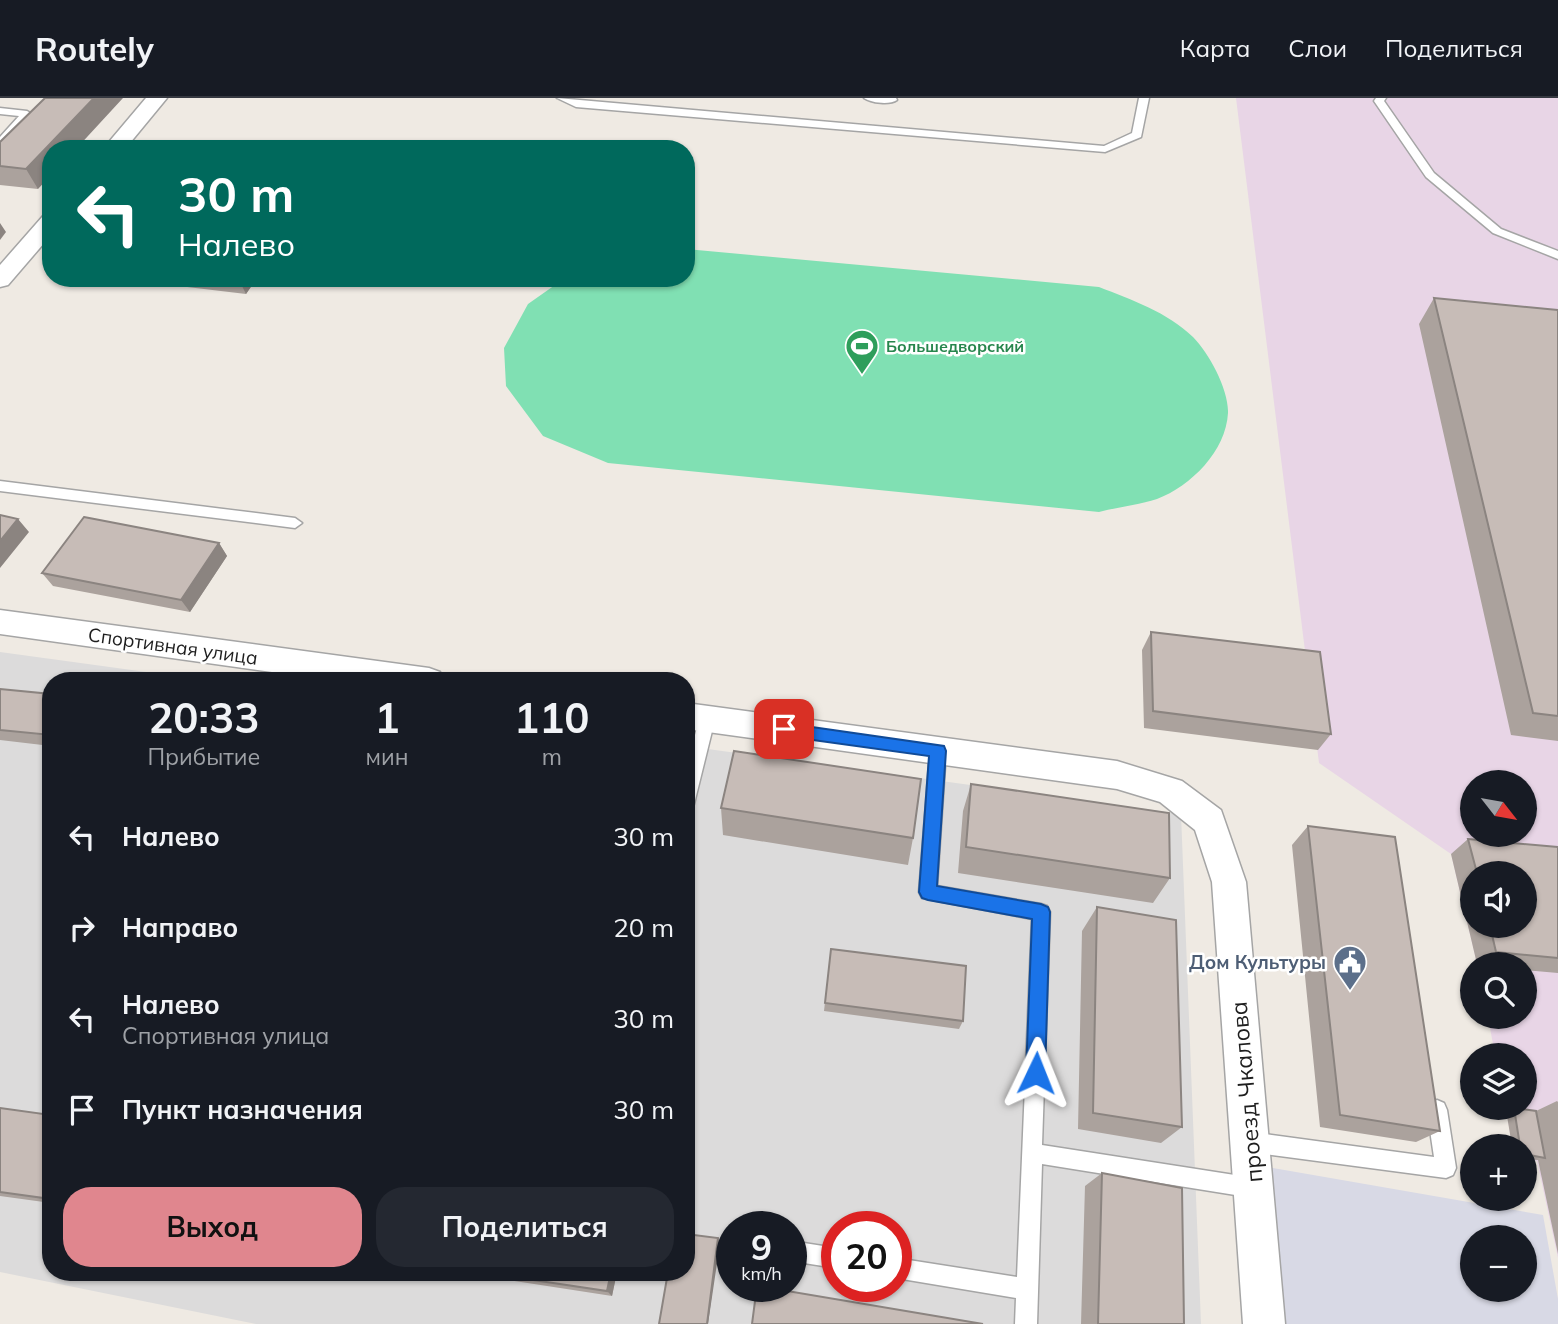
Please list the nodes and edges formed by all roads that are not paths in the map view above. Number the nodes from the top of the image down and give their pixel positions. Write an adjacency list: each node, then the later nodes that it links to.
1 (157, 98): 8 (street)
2 (562, 98): 4 (lane)
3 (869, 98): 6 (lane)
4 (1144, 98)
5 (1381, 98): 11 (lane)
6 (892, 100)
7 (0, 111): 9 (lane)
8 (121, 140)
9 (0, 143)
10 (42, 231): 12 (street)
11 (1558, 255)
12 (0, 280)
13 (0, 486): 14 (lane)
14 (295, 523)
15 (0, 622): 16 (street, Спортивная улица)
16 (364, 672)
17 (696, 718): 18 (street)
18 (938, 751): 20 (street, проезд Чкалова); 21 (lane)
19 (1433, 1088): 20 (lane)
20 (1250, 1142): 22 (street, проезд Чкалова)
21 (1033, 1153): 22 (lane); 24 (lane)
22 (1254, 1188): 26 (street, проезд Чкалова)
23 (912, 1271): 24 (lane)
24 (1028, 1289): 25 (lane)
25 (1027, 1324)
26 (1264, 1324)

